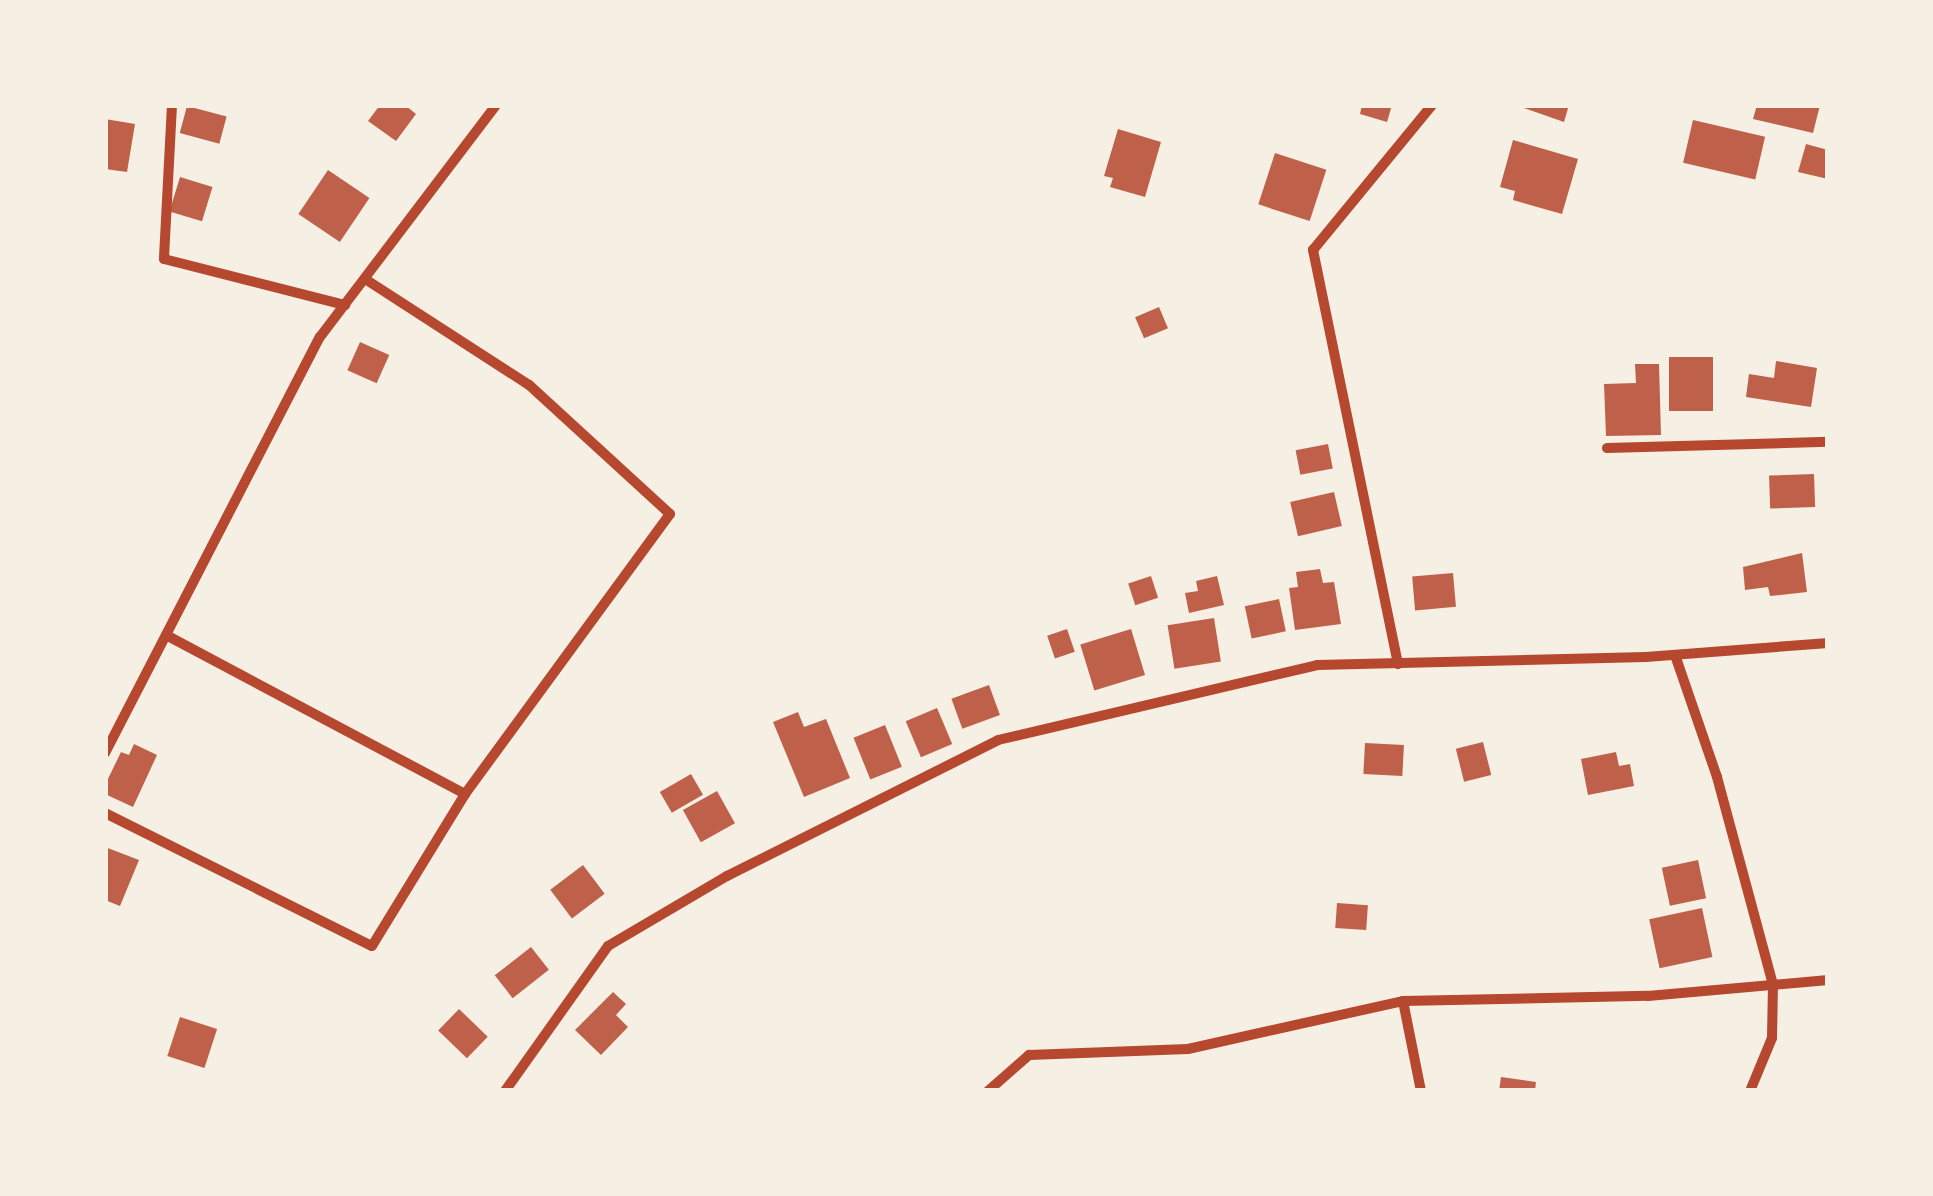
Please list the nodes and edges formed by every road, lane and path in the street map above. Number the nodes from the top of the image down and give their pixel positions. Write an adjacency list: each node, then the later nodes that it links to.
1 (172, 105): 5 (street)
2 (496, 105): 4 (street)
3 (1432, 105): 11 (street)
4 (365, 279): 5 (street); 13 (street)
5 (344, 306): 8 (street)
6 (1828, 442): 7 (street)
7 (1607, 448)
8 (166, 635): 12 (street); 13 (street)
9 (1828, 643): 10 (street)
10 (1675, 655): 11 (street); 16 (street)
11 (1398, 664): 18 (street)
12 (105, 752)
13 (466, 794): 14 (street)
14 (105, 813)
15 (1828, 980): 16 (street)
16 (1773, 985): 17 (street); 21 (street)
17 (1404, 1001): 19 (street); 20 (street)
18 (505, 1091)
19 (988, 1091)
20 (1422, 1091)
21 (1750, 1091)

